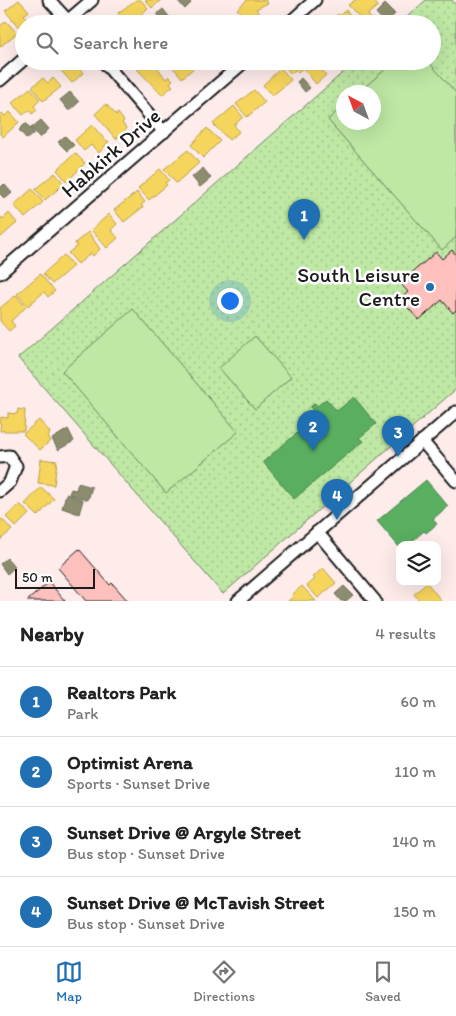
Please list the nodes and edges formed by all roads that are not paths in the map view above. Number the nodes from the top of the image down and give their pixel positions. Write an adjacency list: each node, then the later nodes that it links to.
1 (49, 0): 4 (street)
2 (92, 0): 5 (street)
3 (315, 0): 6 (street)
4 (61, 15)
5 (76, 15)
6 (298, 15)
7 (15, 67): 10 (street)
8 (111, 70): 11 (street)
9 (235, 70): 11 (street, Habkirk Drive)
10 (0, 80)
11 (164, 132): 12 (street, Habkirk Drive)
12 (0, 273)
13 (456, 412): 14 (street)
14 (422, 441): 16 (street); 18 (street)
15 (0, 457): 17 (street)
16 (456, 481)
17 (0, 491)
18 (317, 532): 19 (street); 20 (street)
19 (238, 601)
20 (376, 601)

